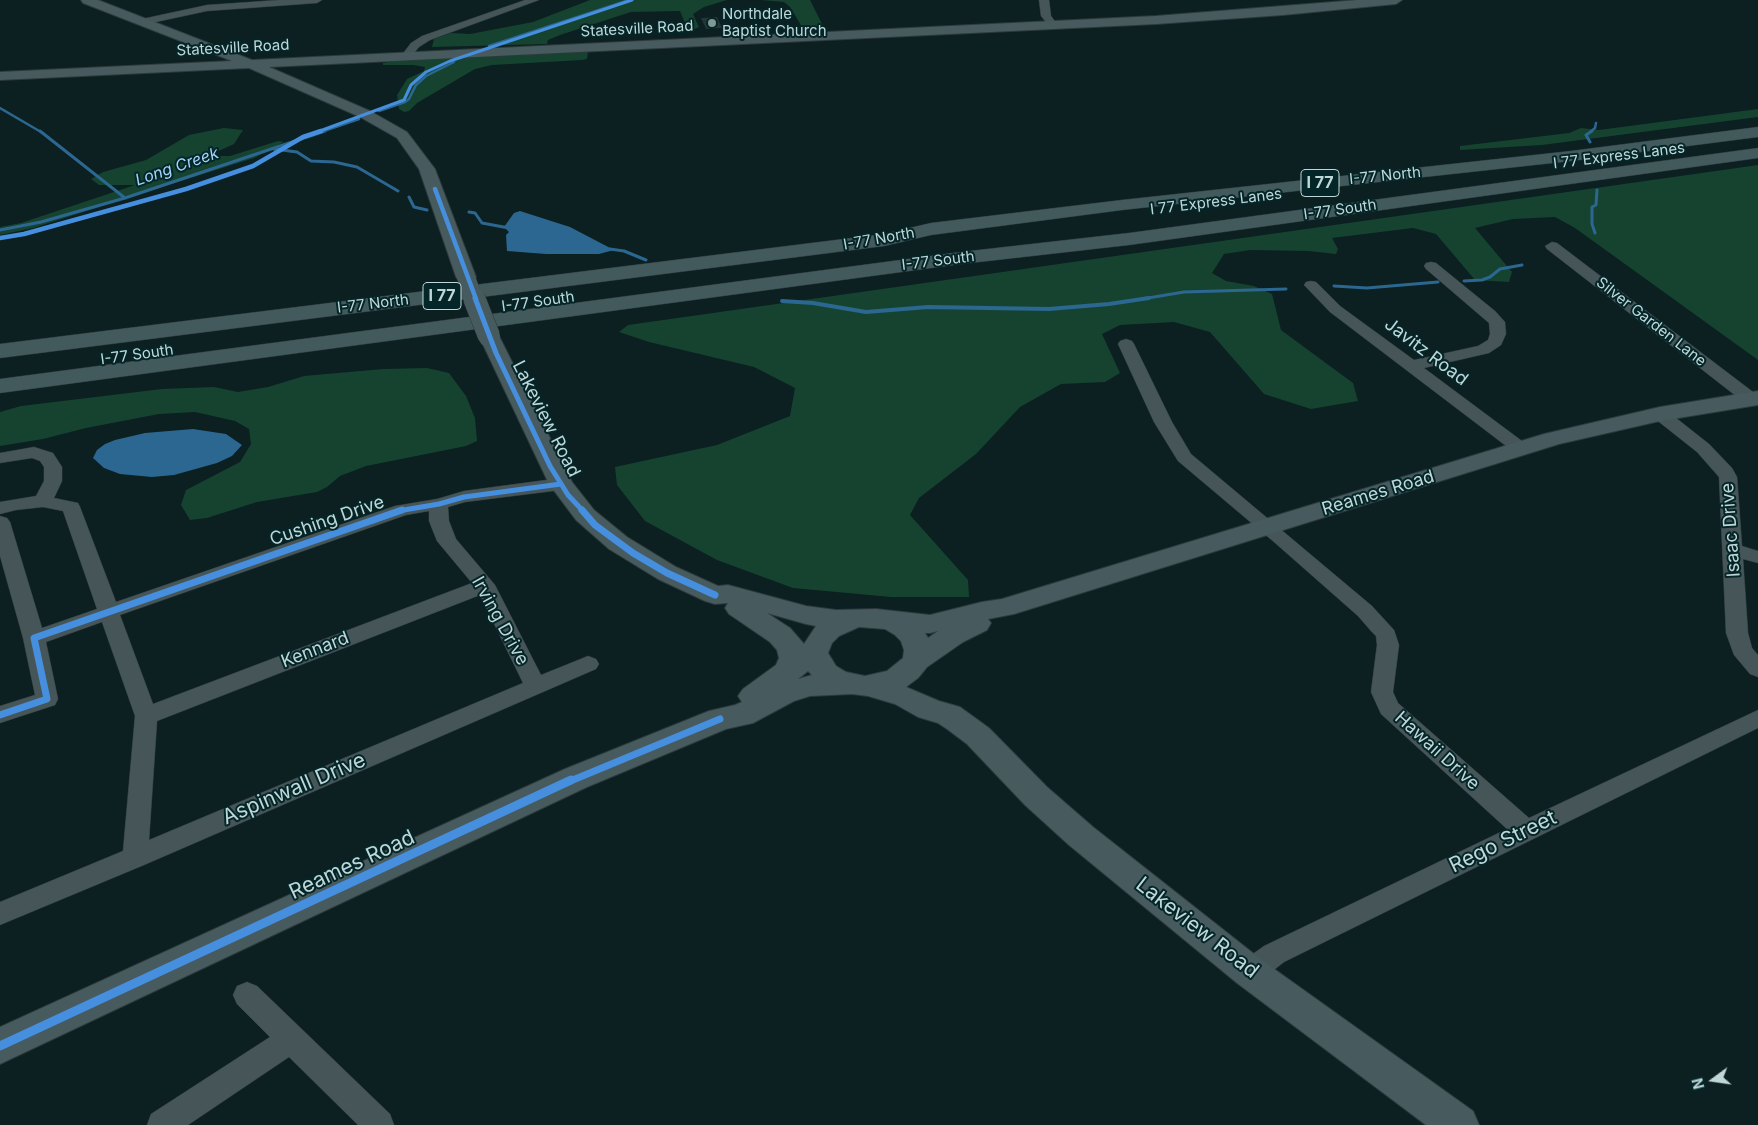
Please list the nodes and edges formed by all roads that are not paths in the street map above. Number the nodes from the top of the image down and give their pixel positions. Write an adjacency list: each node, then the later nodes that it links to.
1 (88, 0): 6 (main road, Lakeview Road)
2 (317, 0): 6 (street)
3 (534, 0): 8 (street)
4 (1044, 0): 7 (street)
5 (1396, 0): 7 (main road, Statesville Road)
6 (142, 22): 9 (main road, Lakeview Road)
7 (1053, 25): 8 (main road, Statesville Road)
8 (406, 56): 9 (main road, Statesville Road)
9 (248, 64): 10 (main road, Statesville Road); 23 (main road, Lakeview Road, bridge)
10 (0, 76)
11 (1758, 132): 17 (highway, I-77 North / I 77)
12 (1758, 138): 15 (highway, I 77 Express Lanes / I 77)
13 (1758, 146): 16 (highway, I 77 Express Lanes / I 77)
14 (1758, 153): 19 (highway, I-77 South / I 77)
15 (1267, 196): 17 (highway, I 77 Express Lanes / I 77); 22 (highway)
16 (1313, 206): 19 (highway, I 77 Express Lanes / I 77); 22 (highway)
17 (884, 240): 26 (highway, I-77 North / I 77)
18 (1552, 246): 31 (street, Silver Garden Lane)
19 (961, 258): 30 (highway, I-77 South / I 77)
20 (1431, 266): 27 (street)
21 (1311, 285): 27 (street, Javitz Road)
22 (528, 302): 23 (highway)
23 (478, 308): 24 (highway); 35 (main road, Lakeview Road, bridge)
24 (427, 315): 28 (highway); 29 (highway)
25 (1126, 344): 40 (street)
26 (0, 351)
27 (1410, 366): 33 (street, Javitz Road)
28 (0, 368)
29 (0, 375)
30 (0, 386)
31 (1754, 399): 32 (main road, Reames Road)
32 (1660, 414): 33 (main road, Reames Road); 41 (street, Isaac Drive)
33 (1520, 448): 40 (main road, Reames Road)
34 (0, 458): 36 (street)
35 (561, 484): 37 (street, Cushing Drive); 44 (main road, Lakeview Road)
36 (42, 501): 38 (street); 46 (street)
37 (439, 504): 43 (street, Irving Drive); 46 (street, Cushing Drive)
38 (0, 508)
39 (0, 522): 49 (street)
40 (1268, 527): 45 (main road, Reames Road); 61 (street, Hawaii Drive)
41 (1732, 550): 42 (street); 53 (street, Isaac Drive)
42 (1758, 557)
43 (485, 585): 55 (street, Irving Drive); 58 (street, Kennard)
44 (715, 594): 47 (main road, Lakeview Road); 50 (main road, Lakeview Road)
45 (1004, 608): 48 (main road, Reames Road); 51 (main road, Reames Road)
46 (109, 613): 49 (street, Cushing Drive); 58 (street)
47 (859, 618): 48 (main road); 50 (main road)
48 (892, 621): 51 (main road)
49 (34, 638): 57 (street)
50 (807, 656): 54 (main road); 60 (main road, Reames Road)
51 (915, 662): 54 (main road); 56 (main road, Lakeview Road)
52 (588, 664): 55 (street, Aspinwall Drive)
53 (1758, 670)
54 (861, 685): 56 (main road, Lakeview Road); 60 (main road, Reames Road)
55 (536, 686): 62 (street, Aspinwall Drive)
56 (949, 715): 64 (main road, Lakeview Road)
57 (0, 716)
58 (146, 716): 62 (street)
59 (1758, 718): 61 (street, Rego Street)
60 (720, 720): 67 (main road, Reames Road)
61 (1526, 831): 64 (street, Rego Street)
62 (135, 858): 63 (street, Aspinwall Drive)
63 (0, 914)
64 (1250, 972): 70 (main road, Lakeview Road)
65 (247, 995): 66 (street)
66 (291, 1039): 68 (street); 69 (street)
67 (0, 1046)
68 (162, 1125)
69 (379, 1125)
70 (1460, 1125)

